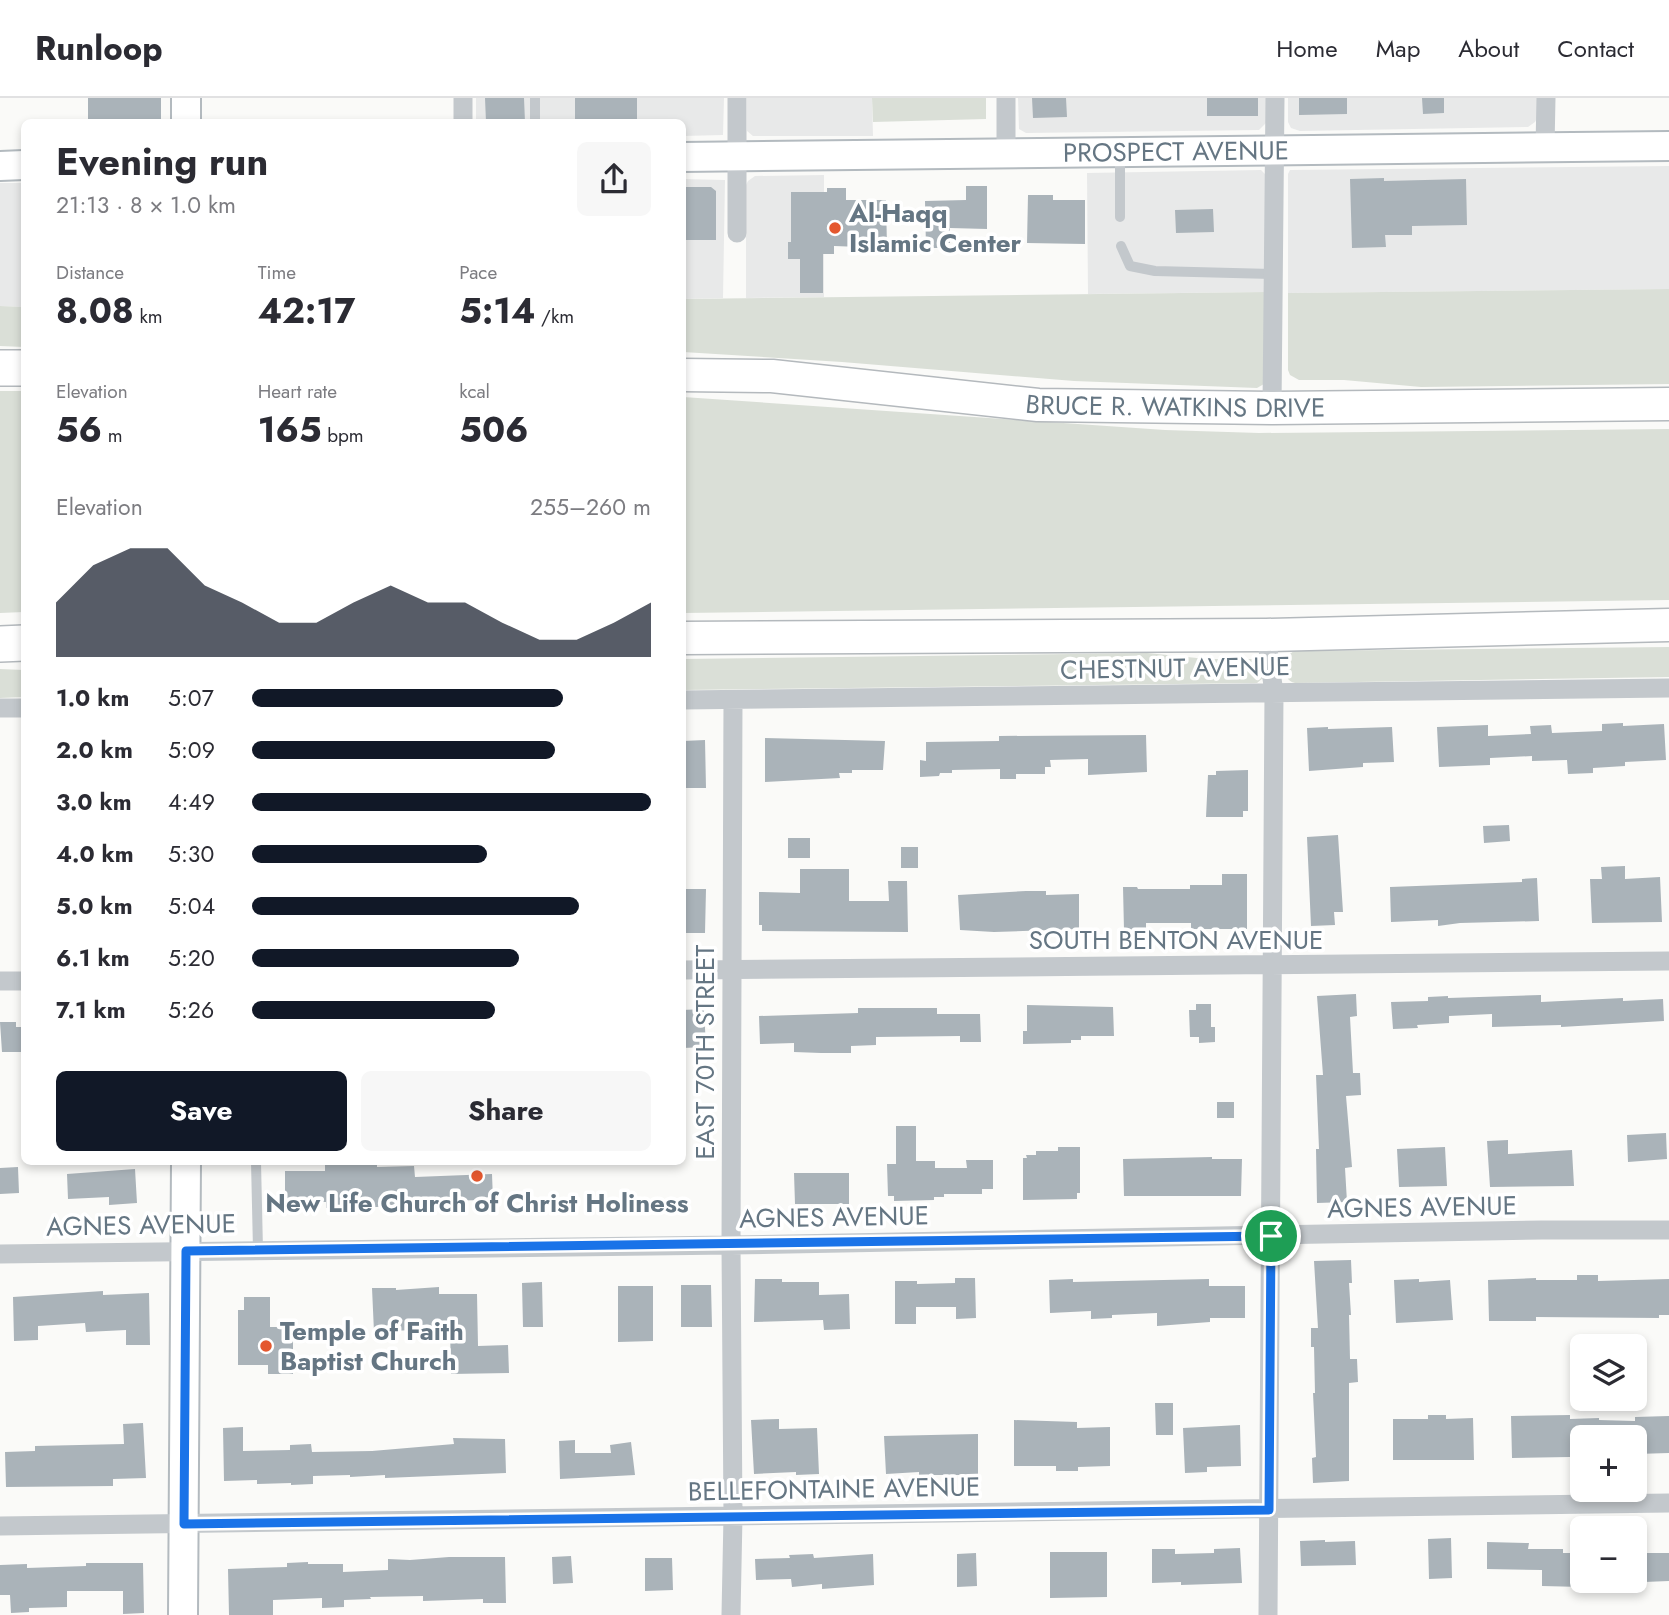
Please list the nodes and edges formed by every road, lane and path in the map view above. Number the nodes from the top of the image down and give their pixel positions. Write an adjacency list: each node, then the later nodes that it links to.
1 (187, 98): 8 (main road)
2 (463, 98): 9 (street)
3 (535, 98): 10 (lane)
4 (737, 98): 16 (street)
5 (1006, 98): 15 (street)
6 (1275, 98): 13 (street)
7 (1546, 98): 12 (street)
8 (186, 119)
9 (463, 119)
10 (535, 119)
11 (1669, 146): 12 (main road, PROSPECT AVENUE)
12 (1545, 147): 13 (main road, PROSPECT AVENUE)
13 (1275, 150): 14 (main road, PROSPECT AVENUE); 23 (street)
14 (1120, 152): 15 (main road, PROSPECT AVENUE); 20 (lane)
15 (1006, 153): 16 (main road, PROSPECT AVENUE)
16 (737, 156): 17 (main road, PROSPECT AVENUE); 21 (street)
17 (686, 157)
18 (21, 165): 19 (main road)
19 (0, 166)
20 (1120, 218)
21 (737, 233)
22 (1121, 246): 23 (lane)
23 (1274, 274): 28 (street)
24 (0, 368): 25 (highway)
25 (21, 368)
26 (686, 375): 28 (highway, BRUCE R. WATKINS DRIVE)
27 (1669, 404): 28 (highway, BRUCE R. WATKINS DRIVE)
28 (1272, 408)
29 (1669, 625): 30 (highway)
30 (1266, 635): 31 (highway); 35 (street)
31 (686, 638)
32 (21, 643): 33 (highway)
33 (0, 644)
34 (1669, 688): 35 (street, CHESTNUT AVENUE)
35 (1274, 693): 36 (street, CHESTNUT AVENUE); 41 (street)
36 (733, 699): 37 (street, CHESTNUT AVENUE); 43 (street, EAST 70TH STREET)
37 (686, 700)
38 (0, 708): 39 (street)
39 (21, 708)
40 (1669, 961): 41 (street, SOUTH BENTON AVENUE)
41 (1271, 966): 43 (street, SOUTH BENTON AVENUE); 49 (street)
42 (686, 970): 43 (street, SOUTH BENTON AVENUE)
43 (732, 970): 50 (street, EAST 70TH STREET)
44 (0, 981): 45 (street)
45 (21, 981)
46 (186, 1165): 52 (main road)
47 (256, 1165): 51 (lane)
48 (1669, 1230): 49 (street, AGNES AVENUE)
49 (1271, 1236): 50 (street, AGNES AVENUE); 55 (street)
50 (731, 1245): 51 (street, AGNES AVENUE); 56 (street, EAST 70TH STREET)
51 (258, 1250): 52 (street, AGNES AVENUE)
52 (186, 1251): 53 (street, AGNES AVENUE); 57 (main road)
53 (0, 1254)
54 (1669, 1503): 55 (street, BELLEFONTAINE AVENUE)
55 (1269, 1510): 56 (street, BELLEFONTAINE AVENUE); 61 (street)
56 (733, 1516): 57 (street, BELLEFONTAINE AVENUE); 60 (street, EAST 70TH STREET)
57 (184, 1524): 58 (street, BELLEFONTAINE AVENUE); 59 (main road)
58 (0, 1526)
59 (183, 1615)
60 (732, 1615)
61 (1268, 1615)

